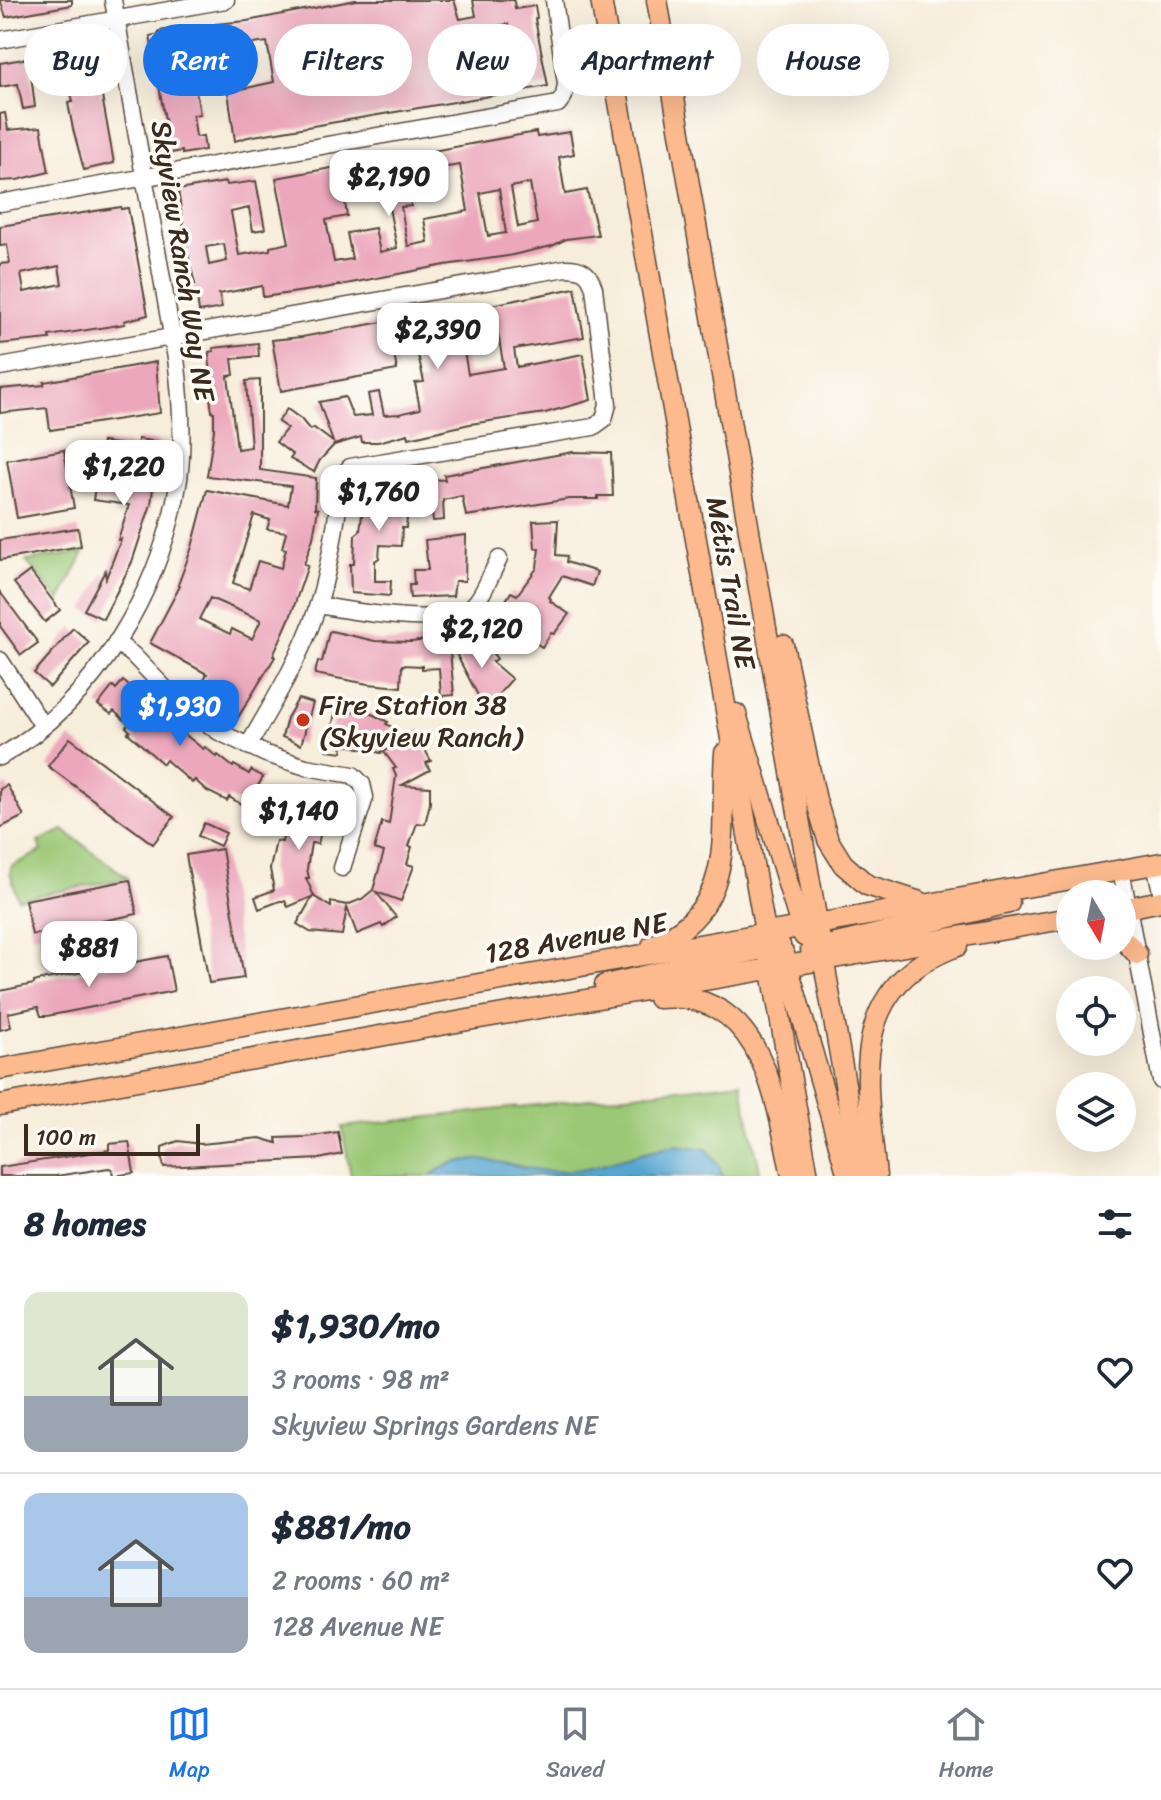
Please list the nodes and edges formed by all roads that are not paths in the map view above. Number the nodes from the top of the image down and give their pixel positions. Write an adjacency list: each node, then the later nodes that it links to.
1 (113, 0): 6 (street, Skyview Ranch Way NE)
2 (226, 0): 6 (street)
3 (554, 0): 8 (street)
4 (601, 0): 15 (main road, Métis Trail NE)
5 (657, 0): 12 (main road, Métis Trail NE)
6 (116, 19): 7 (street); 8 (street, Skyview Ranch Way NE)
7 (0, 40)
8 (144, 177): 9 (street); 10 (street, Skyview Ranch Way NE)
9 (0, 203)
10 (173, 336): 11 (street); 14 (street); 16 (street, Skyview Ranch Way NE)
11 (0, 367)
12 (738, 459): 30 (main road); 34 (main road, Métis Trail NE)
13 (499, 559): 14 (street)
14 (318, 605): 20 (street)
15 (711, 634): 18 (main road, Métis Trail NE); 34 (main road)
16 (116, 642): 19 (street, Skyview Ranch Way NE); 20 (street)
17 (0, 660): 19 (street)
18 (727, 725): 36 (main road, Métis Trail NE); 38 (main road)
19 (43, 726): 21 (street, Skyview Ranch Way NE)
20 (248, 746): 23 (street)
21 (0, 757)
22 (1158, 864): 24 (main road, 128 Avenue NE); 27 (street)
23 (342, 868)
24 (1121, 870): 25 (main road, 128 Avenue NE); 26 (street)
25 (1082, 878): 30 (main road, 128 Avenue NE); 34 (main road)
26 (1122, 880)
27 (1161, 889): 28 (main road)
28 (1136, 899)
29 (1161, 901): 31 (main road)
30 (929, 904): 34 (main road, 128 Avenue NE)
31 (1136, 906)
32 (1056, 922): 33 (main road, 128 Avenue NE)
33 (982, 934): 34 (main road, 128 Avenue NE); 49 (main road)
34 (813, 940): 36 (main road, 128 Avenue NE); 36 (main road, 128 Avenue NE); 48 (main road, Métis Trail NE)
35 (1136, 950): 37 (street)
36 (777, 954): 38 (main road, 128 Avenue NE); 39 (main road); 46 (main road, Métis Trail NE); 47 (main road)
37 (1137, 954): 43 (street)
38 (620, 959): 40 (main road, 128 Avenue NE)
39 (468, 1020): 44 (main road); 45 (main road)
40 (148, 1044): 41 (main road, 128 Avenue NE); 42 (main road)
41 (0, 1069)
42 (0, 1079)
43 (1161, 1081)
44 (0, 1105)
45 (792, 1176)
46 (808, 1176)
47 (848, 1176)
48 (861, 1176)
49 (876, 1176)

